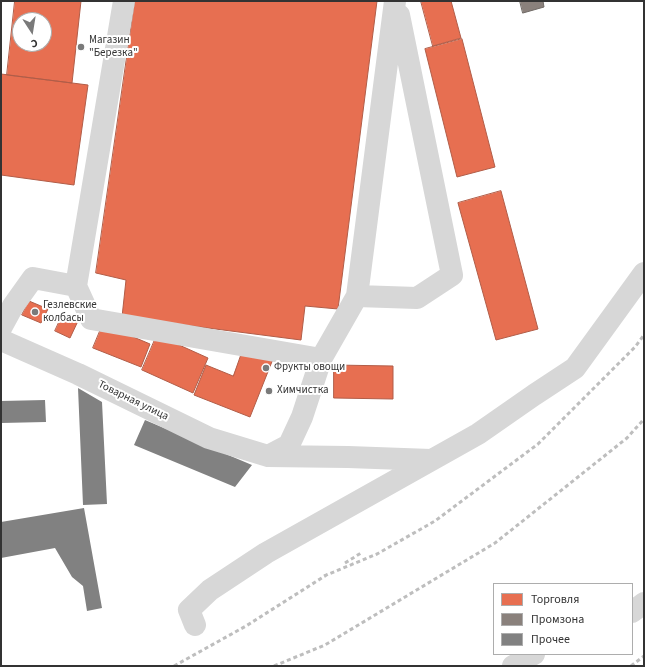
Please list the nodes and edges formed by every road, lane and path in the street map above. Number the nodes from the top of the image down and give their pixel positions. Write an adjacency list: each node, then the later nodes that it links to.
1 (124, 1): 4 (street)
2 (395, 1): 5 (street); 5 (street)
3 (644, 273): 10 (street)
4 (76, 286): 6 (street); 8 (street)
5 (357, 296): 8 (street)
6 (1, 328)
7 (1, 340): 9 (street, Товарная улица)
8 (321, 359): 9 (street)
9 (268, 456): 10 (street, Товарная улица)
10 (431, 460): 13 (street)
11 (644, 603): 12 (street)
12 (633, 611)
13 (195, 624)
14 (532, 655): 15 (street)
15 (513, 666)

